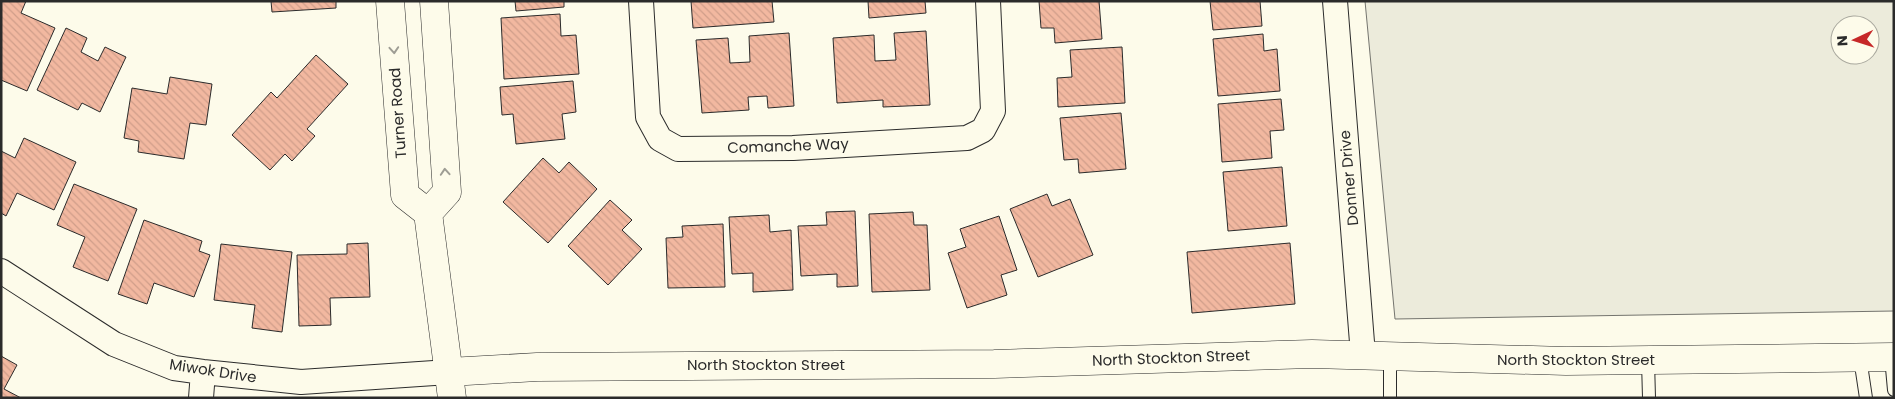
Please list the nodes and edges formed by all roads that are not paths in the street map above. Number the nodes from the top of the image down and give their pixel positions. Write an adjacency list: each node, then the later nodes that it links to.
1 (390, 1): 6 (street, Turner Road, one-way to 6)
2 (434, 1): 6 (street, one-way to 2)
3 (641, 1): 4 (street, Comanche Way)
4 (988, 1)
5 (1334, 1): 8 (street, Donner Drive)
6 (428, 213): 14 (street)
7 (1, 271): 13 (street, Miwok Drive)
8 (1364, 355): 9 (street, North Stockton Street); 14 (street, North Stockton Street)
9 (1390, 356): 12 (street, North Stockton Street); 17 (lane)
10 (1892, 357): 11 (street, North Stockton Street); 15 (lane)
11 (1860, 358): 12 (street, North Stockton Street); 19 (lane)
12 (1648, 361): 18 (lane)
13 (203, 372): 14 (street, Miwok Drive); 16 (street)
14 (450, 385)
15 (1894, 390)
16 (201, 398)
17 (1390, 398)
18 (1649, 398)
19 (1866, 398)

